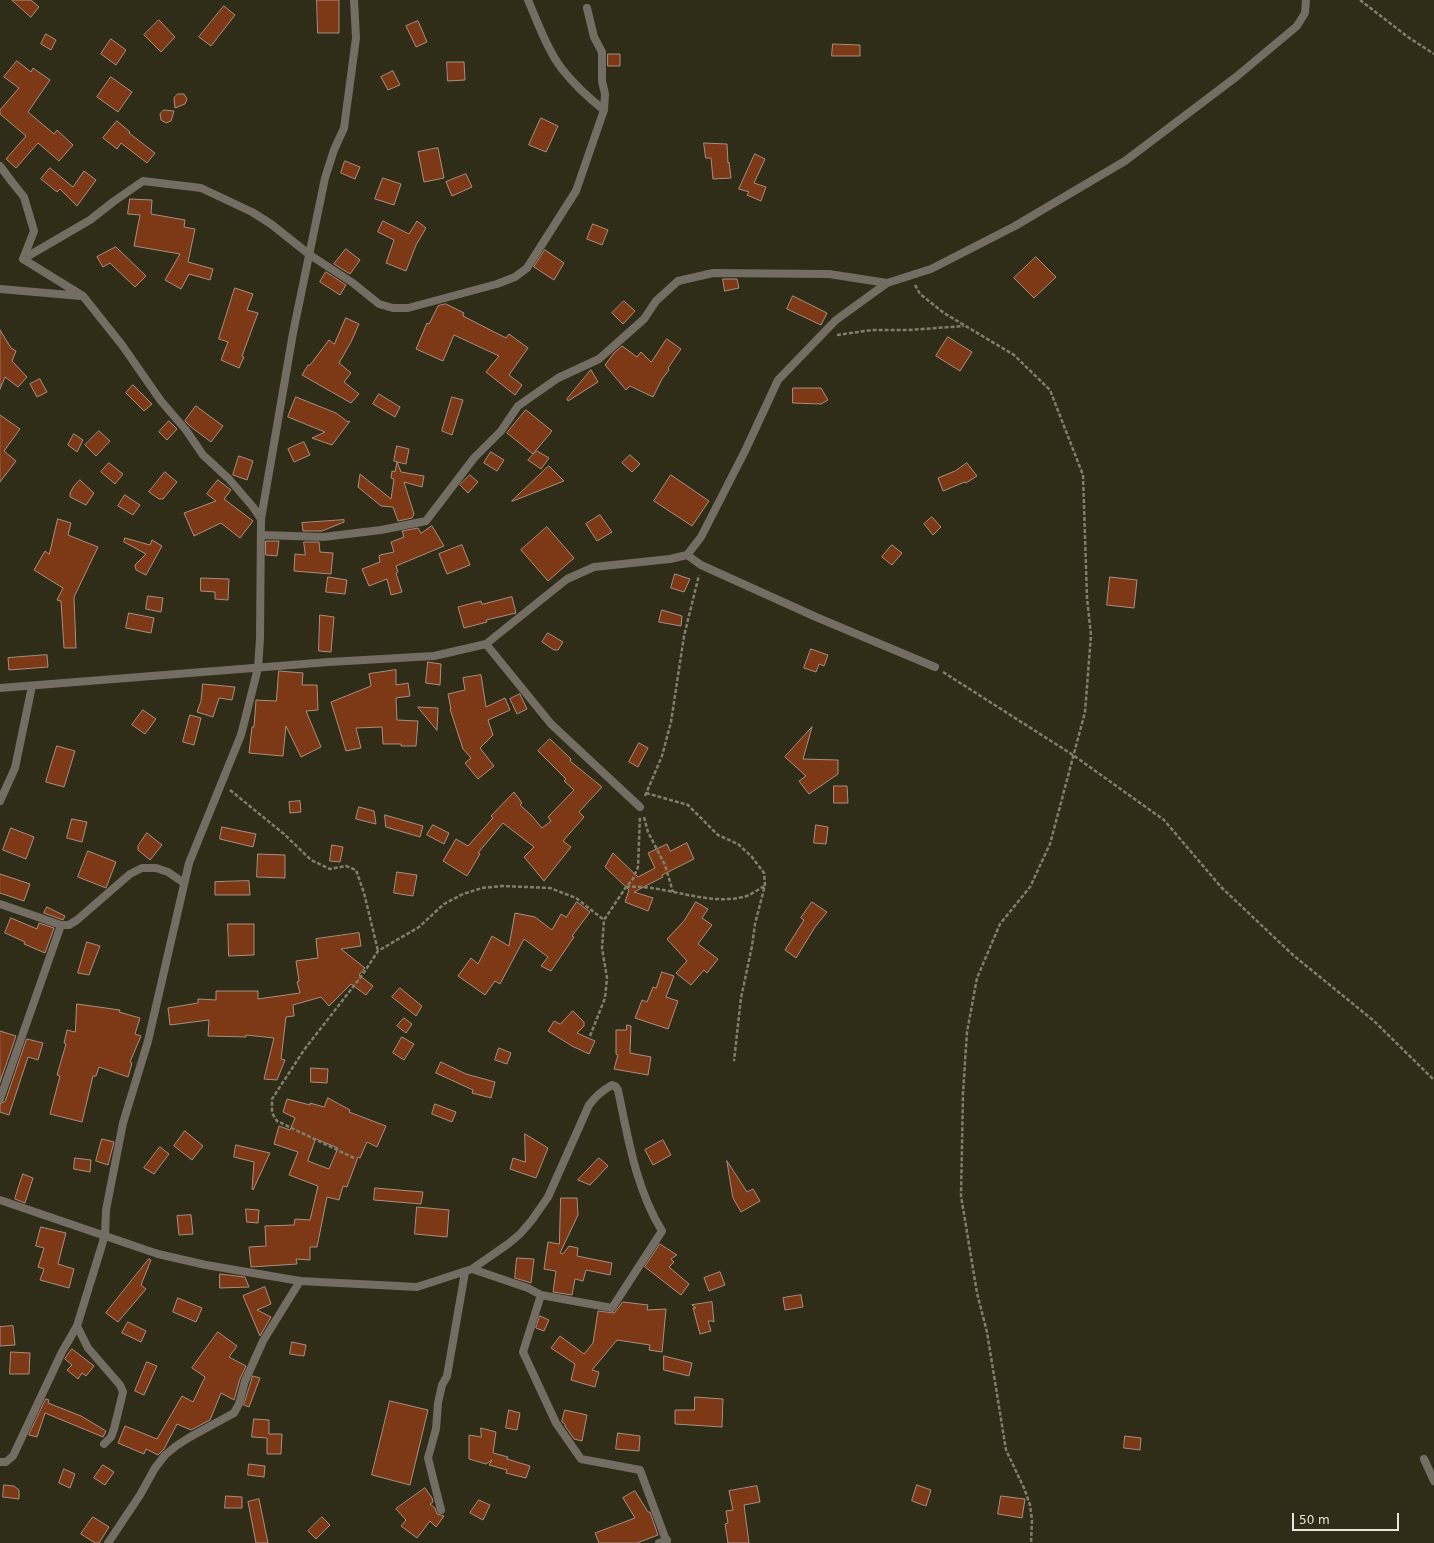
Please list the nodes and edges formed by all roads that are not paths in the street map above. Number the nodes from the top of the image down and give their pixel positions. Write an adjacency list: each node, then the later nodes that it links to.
1 (354, 0): 7 (street)
2 (528, 0): 5 (street)
3 (1306, 0): 9 (street)
4 (587, 8): 5 (street)
5 (604, 110): 7 (street)
6 (0, 166): 8 (street)
7 (310, 255): 8 (street); 12 (street)
8 (22, 259): 11 (street)
9 (887, 283): 13 (street); 14 (street)
10 (0, 289): 11 (street)
11 (83, 296): 12 (street)
12 (261, 519): 13 (street)
13 (261, 535): 16 (street)
14 (687, 555): 15 (street); 17 (street)
15 (486, 644): 16 (street); 21 (street)
16 (258, 668): 18 (street); 22 (street)
17 (935, 668)
18 (32, 686): 19 (street); 20 (street)
19 (0, 688)
20 (0, 801)
21 (640, 807)
22 (184, 883): 24 (street); 27 (street)
23 (0, 904): 24 (street)
24 (61, 924): 25 (street)
25 (0, 1099)
26 (0, 1200): 27 (street)
27 (105, 1236): 29 (street); 31 (street)
28 (468, 1270): 29 (street); 30 (street); 30 (street); 36 (street)
29 (300, 1281): 38 (street)
30 (541, 1295): 37 (street)
31 (77, 1326): 32 (street); 34 (street)
32 (104, 1444)
33 (1424, 1459): 35 (street)
34 (0, 1462)
35 (1434, 1481)
36 (441, 1510)
37 (664, 1542)
38 (108, 1543)

